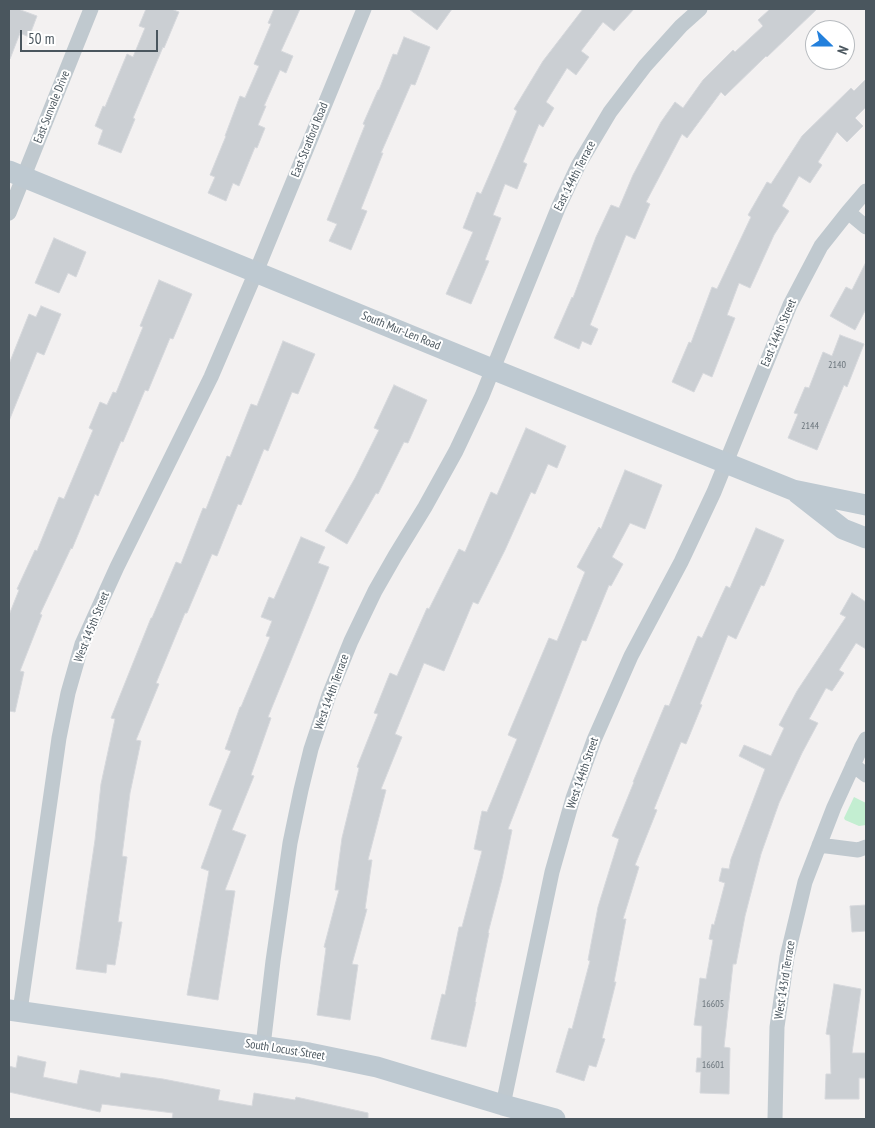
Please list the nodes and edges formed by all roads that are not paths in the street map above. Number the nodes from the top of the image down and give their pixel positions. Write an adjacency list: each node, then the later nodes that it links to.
1 (92, 9): 4 (street, East Sunvale Drive)
2 (364, 9): 9 (street, East Stratford Road)
3 (700, 9): 10 (street, East 144th Terrace)
4 (16, 174): 7 (street, East Sunvale Drive); 9 (main road, South Mur-Len Road)
5 (866, 191): 6 (street, East 144th Street)
6 (848, 212): 8 (street); 11 (street, East 144th Street)
7 (9, 213)
8 (866, 227)
9 (256, 272): 10 (main road, South Mur-Len Road); 20 (street, West 145th Street)
10 (492, 369): 11 (main road, South Mur-Len Road); 21 (street, West 144th Terrace)
11 (725, 463): 12 (main road, South Mur-Len Road); 22 (street, West 144th Street)
12 (793, 490): 13 (main road, South Mur-Len Road); 14 (main road, South Mur-Len Road)
13 (866, 505)
14 (866, 538)
15 (866, 738): 16 (street, West 143rd Terrace)
16 (853, 765): 17 (street); 18 (street, West 143rd Terrace)
17 (866, 775)
18 (819, 845): 19 (street); 24 (street, West 143rd Terrace)
19 (866, 847)
20 (14, 1011): 21 (main road, South Locust Street)
21 (263, 1046): 22 (main road, South Locust Street)
22 (503, 1105): 23 (main road, South Locust Street)
23 (555, 1119)
24 (775, 1119)

